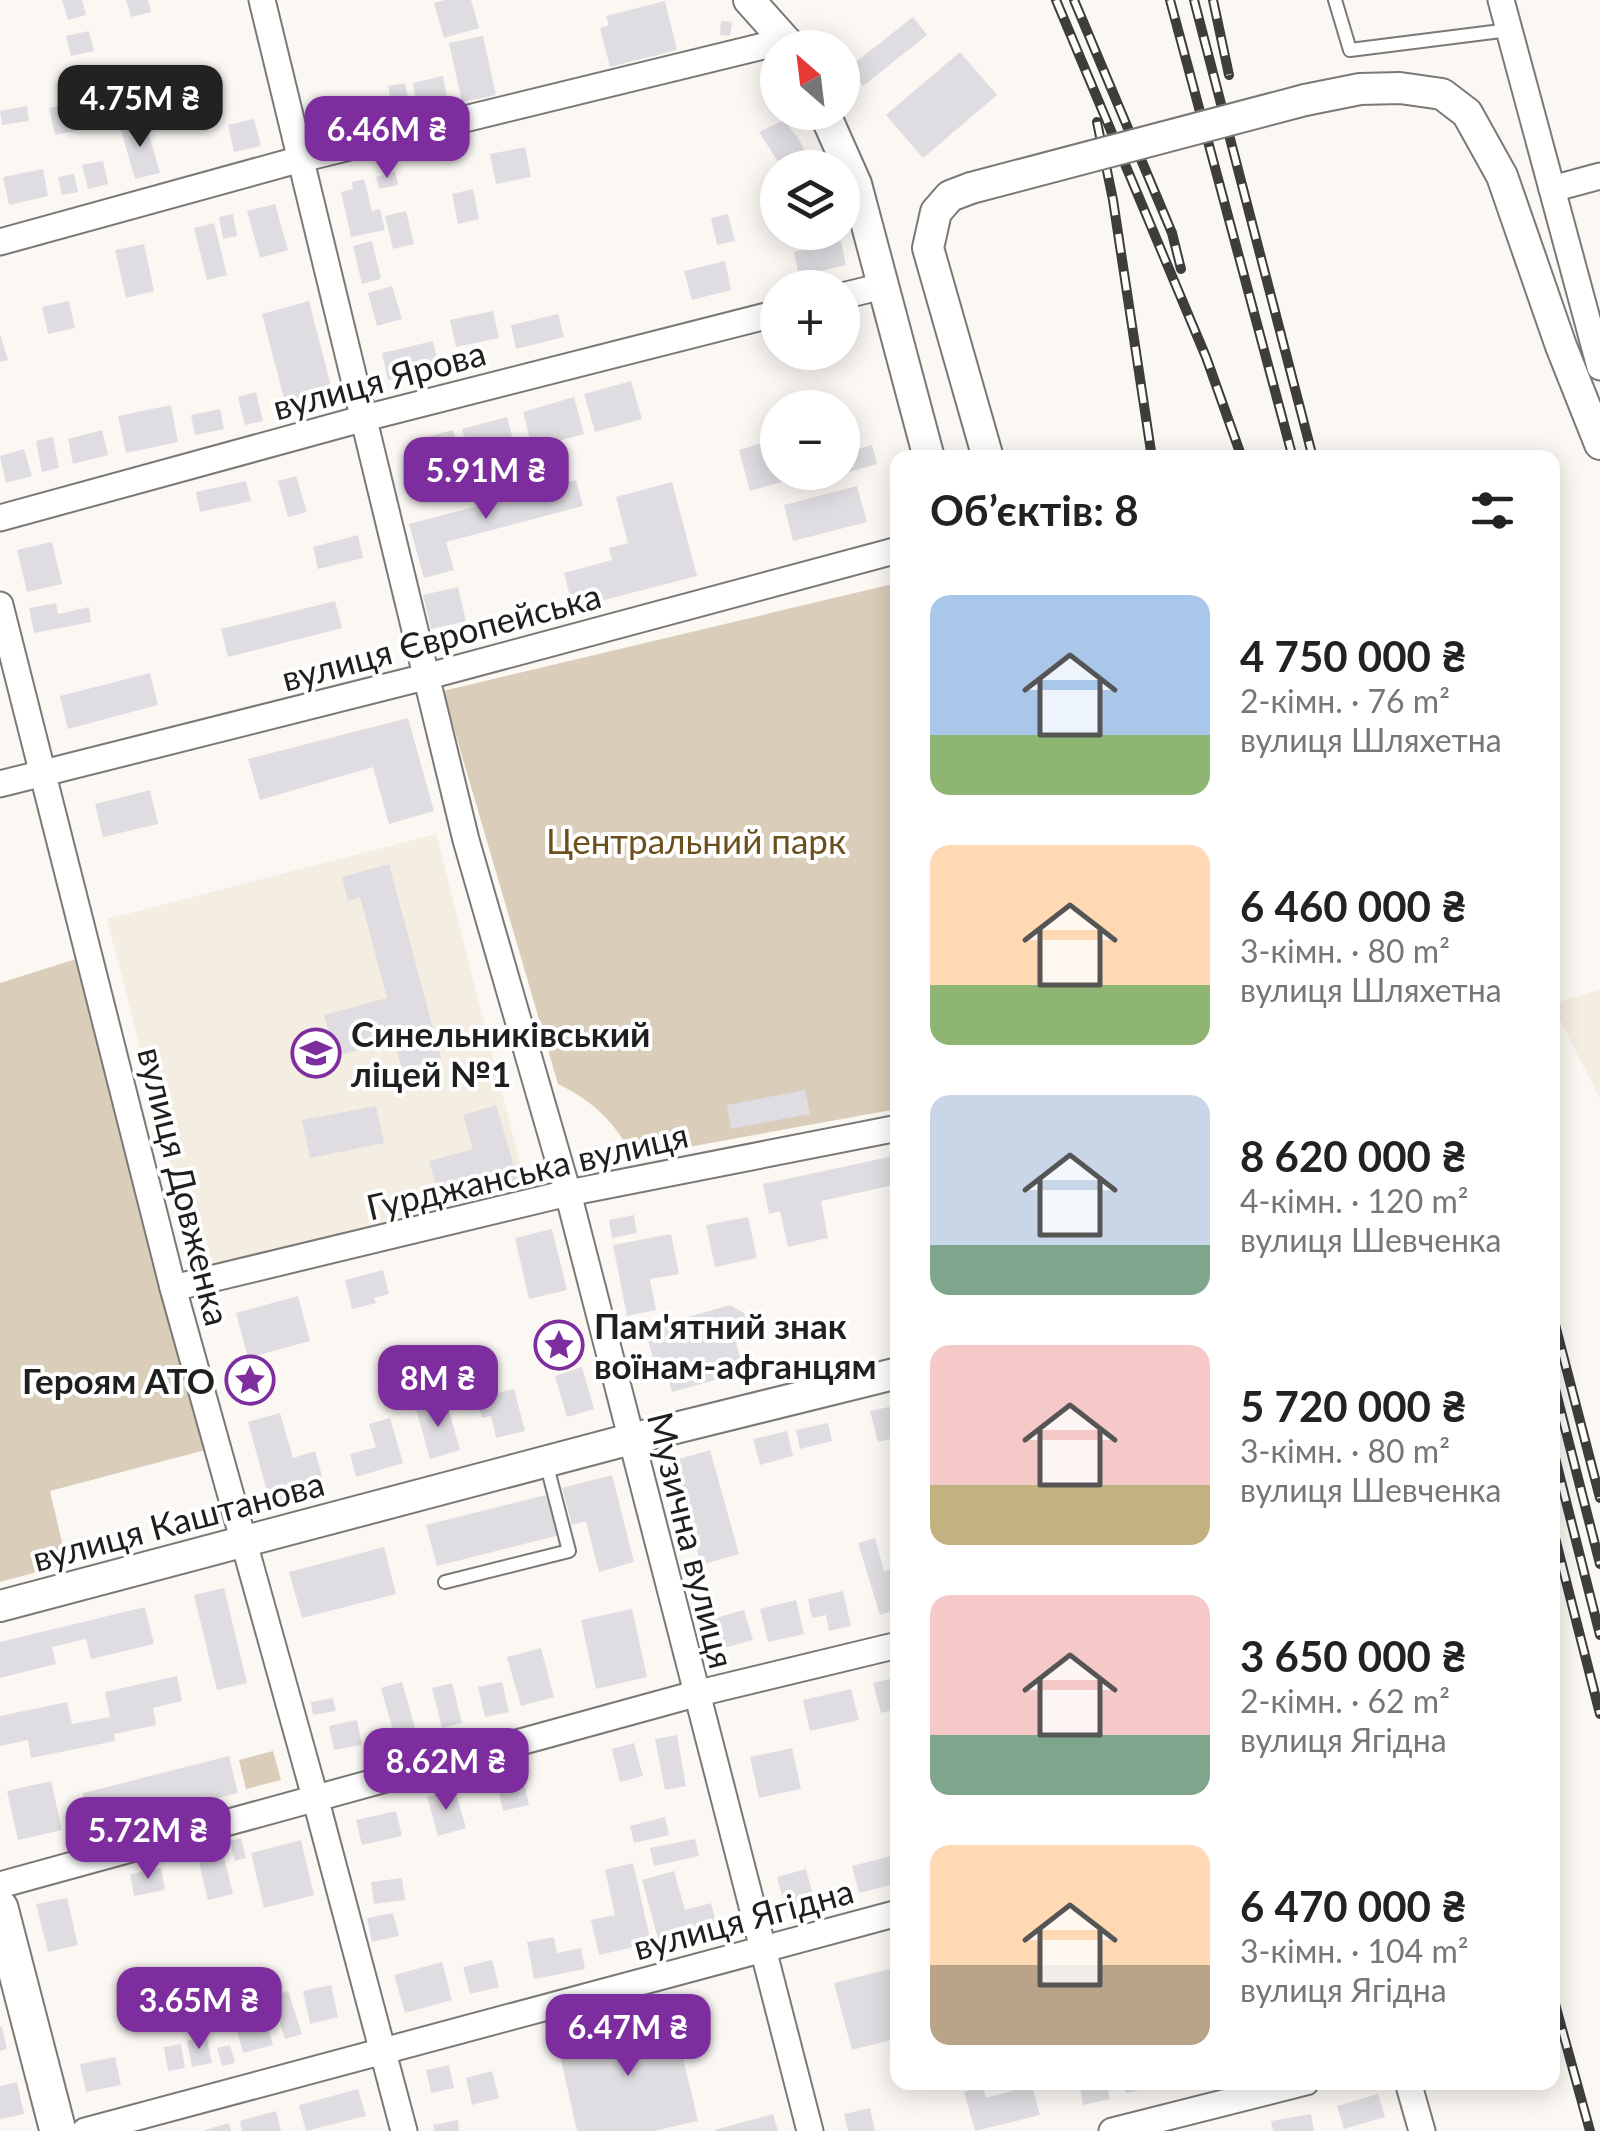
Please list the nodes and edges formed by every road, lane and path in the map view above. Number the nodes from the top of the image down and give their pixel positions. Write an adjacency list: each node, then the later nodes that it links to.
1 (262, 0): 9 (street, Музична вулиця)
2 (748, 0): 5 (street)
3 (1335, 0): 6 (lane)
4 (1501, 0): 6 (street)
5 (777, 30)
6 (1509, 30): 11 (street)
7 (760, 51): 9 (street)
8 (832, 130): 13 (street)
9 (300, 159): 12 (street); 17 (street, Музична вулиця)
10 (1600, 176): 11 (street)
11 (1552, 189): 16 (street)
12 (0, 242)
13 (883, 286): 14 (street); 19 (street)
14 (860, 292)
15 (760, 318): 17 (street, вулиця Ярова)
16 (1600, 367)
17 (365, 418): 21 (street, вулиця Ярова); 24 (street, Музична вулиця)
18 (1600, 444): 20 (street, bridge)
19 (927, 450)
20 (986, 450)
21 (0, 518)
22 (890, 552): 24 (street, вулиця Європейська)
23 (0, 605): 25 (street, вулиця Довженка)
24 (426, 678): 25 (street, вулиця Європейська); 28 (street, Музична вулиця)
25 (45, 772): 26 (street, вулиця Європейська); 29 (street, вулиця Довженка)
26 (0, 784)
27 (890, 1130): 28 (street, Гурджанська вулиця)
28 (568, 1193): 29 (street, Гурджанська вулиця); 31 (street, Музична вулиця)
29 (174, 1288): 33 (street, вулиця Довженка)
30 (890, 1375): 31 (street, вулиця Каштанова)
31 (631, 1439): 32 (street, вулиця Каштанова); 37 (street, Музична вулиця)
32 (546, 1462): 33 (street, вулиця Каштанова); 34 (lane)
33 (244, 1541): 35 (street, вулиця Каштанова); 38 (street, вулиця Довженка)
34 (445, 1582)
35 (0, 1606)
36 (890, 1646): 37 (street)
37 (695, 1694): 38 (street); 42 (street, Музична вулиця)
38 (316, 1797): 39 (street); 43 (street, вулиця Довженка)
39 (0, 1885)
40 (0, 1908): 46 (main road)
41 (890, 1914): 42 (street, вулиця Ягідна)
42 (765, 1949): 43 (street, вулиця Ягідна); 49 (street, Музична вулиця)
43 (382, 2052): 47 (street, вулиця Ягідна); 48 (street, вулиця Довженка)
44 (1274, 2090): 50 (street)
45 (1410, 2090): 51 (street)
46 (58, 2131)
47 (85, 2131)
48 (404, 2131)
49 (810, 2131)
50 (1112, 2131)
51 (1422, 2131)

